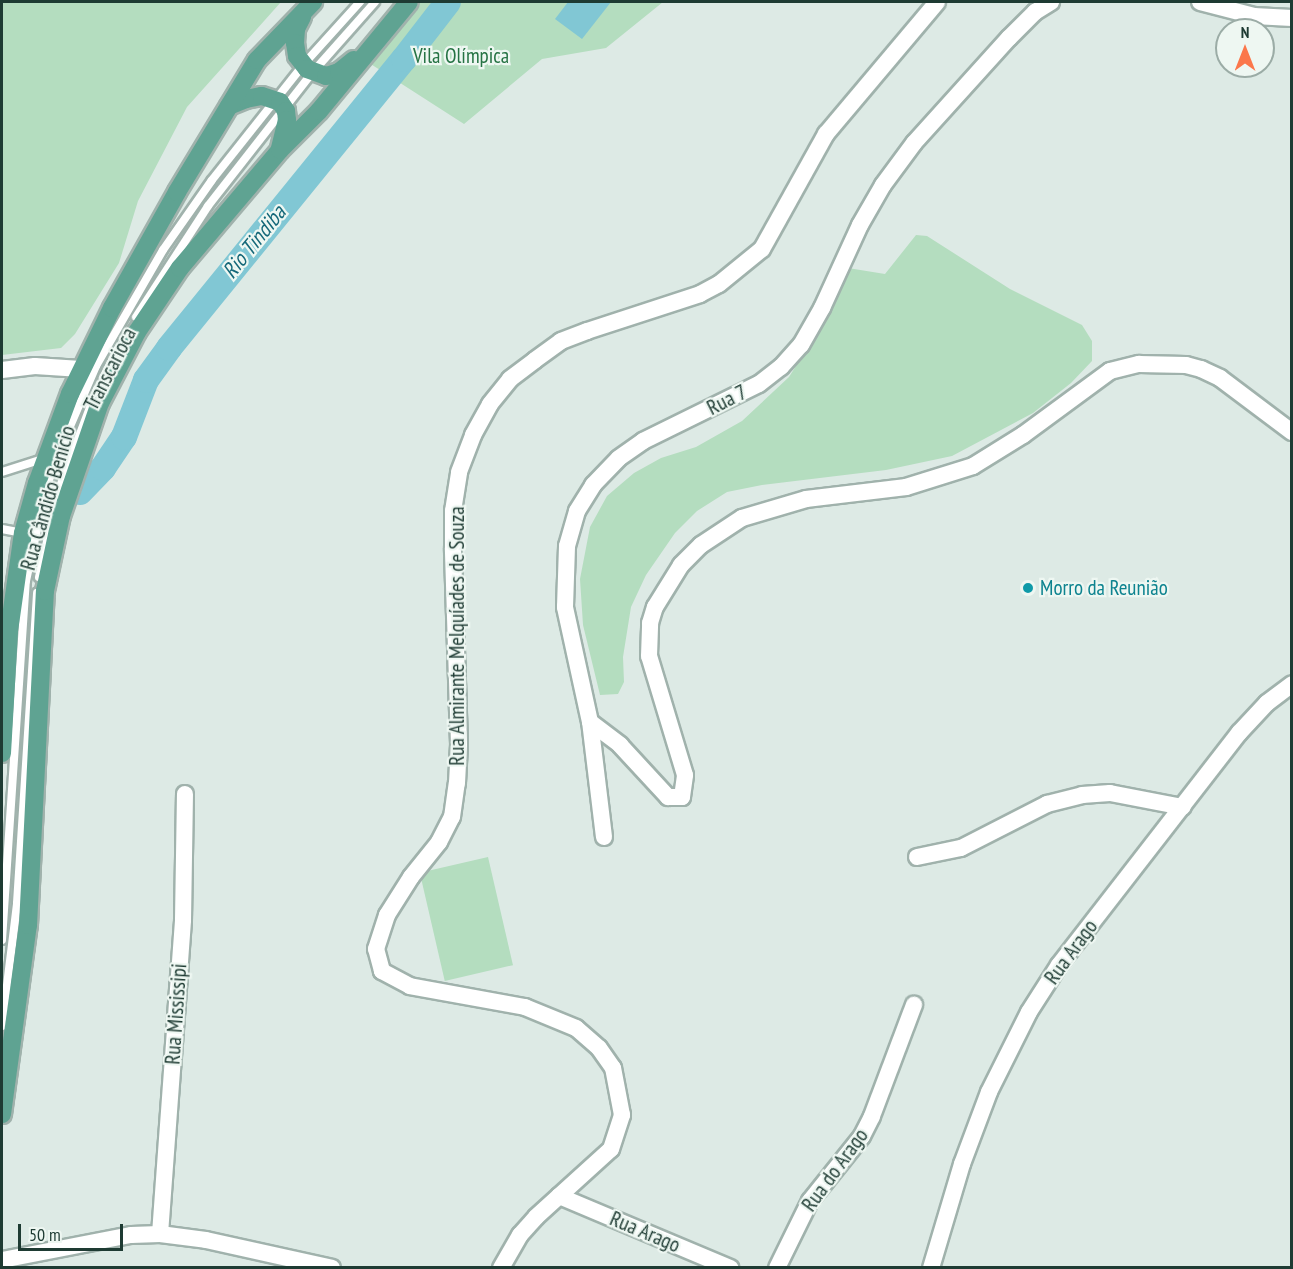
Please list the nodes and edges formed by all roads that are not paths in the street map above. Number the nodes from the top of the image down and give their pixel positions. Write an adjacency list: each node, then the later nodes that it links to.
1 (360, 2): 10 (lane, Transcarioca)
2 (375, 2): 10 (lane, Transcarioca)
3 (409, 2): 9 (main road, Rua Cândido Benício)
4 (937, 2): 32 (street, Rua Almirante Melquíades de Souza)
5 (1051, 2): 22 (street, Rua 7)
6 (1200, 2): 8 (street)
7 (309, 6): 10 (main road); 12 (main road, Rua Cândido Benício)
8 (1292, 18)
9 (378, 40): 10 (main road); 13 (main road, Rua Cândido Benício)
10 (307, 69): 11 (lane, Transcarioca)
11 (280, 104): 12 (main road); 13 (main road); 28 (lane, Transcarioca); 30 (lane, Transcarioca)
12 (229, 106): 14 (main road, Rua Cândido Benício)
13 (280, 150): 31 (main road, Rua Cândido Benício)
14 (81, 369): 15 (street); 17 (main road, Rua Cândido Benício)
15 (2, 370)
16 (1292, 432): 22 (street)
17 (46, 458): 18 (lane); 20 (main road, Rua Cândido Benício)
18 (2, 472)
19 (2, 529): 20 (lane)
20 (23, 533): 23 (main road, Rua Cândido Benício)
21 (1292, 684): 25 (street, Rua Arago)
22 (590, 722): 26 (street, Rua 7)
23 (2, 753)
24 (185, 794): 33 (street, Rua Mississipi)
25 (1183, 807): 27 (street); 39 (street, Rua Arago)
26 (604, 837)
27 (917, 857)
28 (2, 940)
29 (914, 1005): 38 (street, Rua do Arago)
30 (2, 1026)
31 (2, 1114)
32 (560, 1196): 36 (street, Rua Almirante Melquíades de Souza); 37 (street, Rua Arago)
33 (160, 1234): 34 (street); 35 (street)
34 (2, 1260)
35 (333, 1268)
36 (501, 1268)
37 (730, 1268)
38 (777, 1268)
39 (931, 1268)

